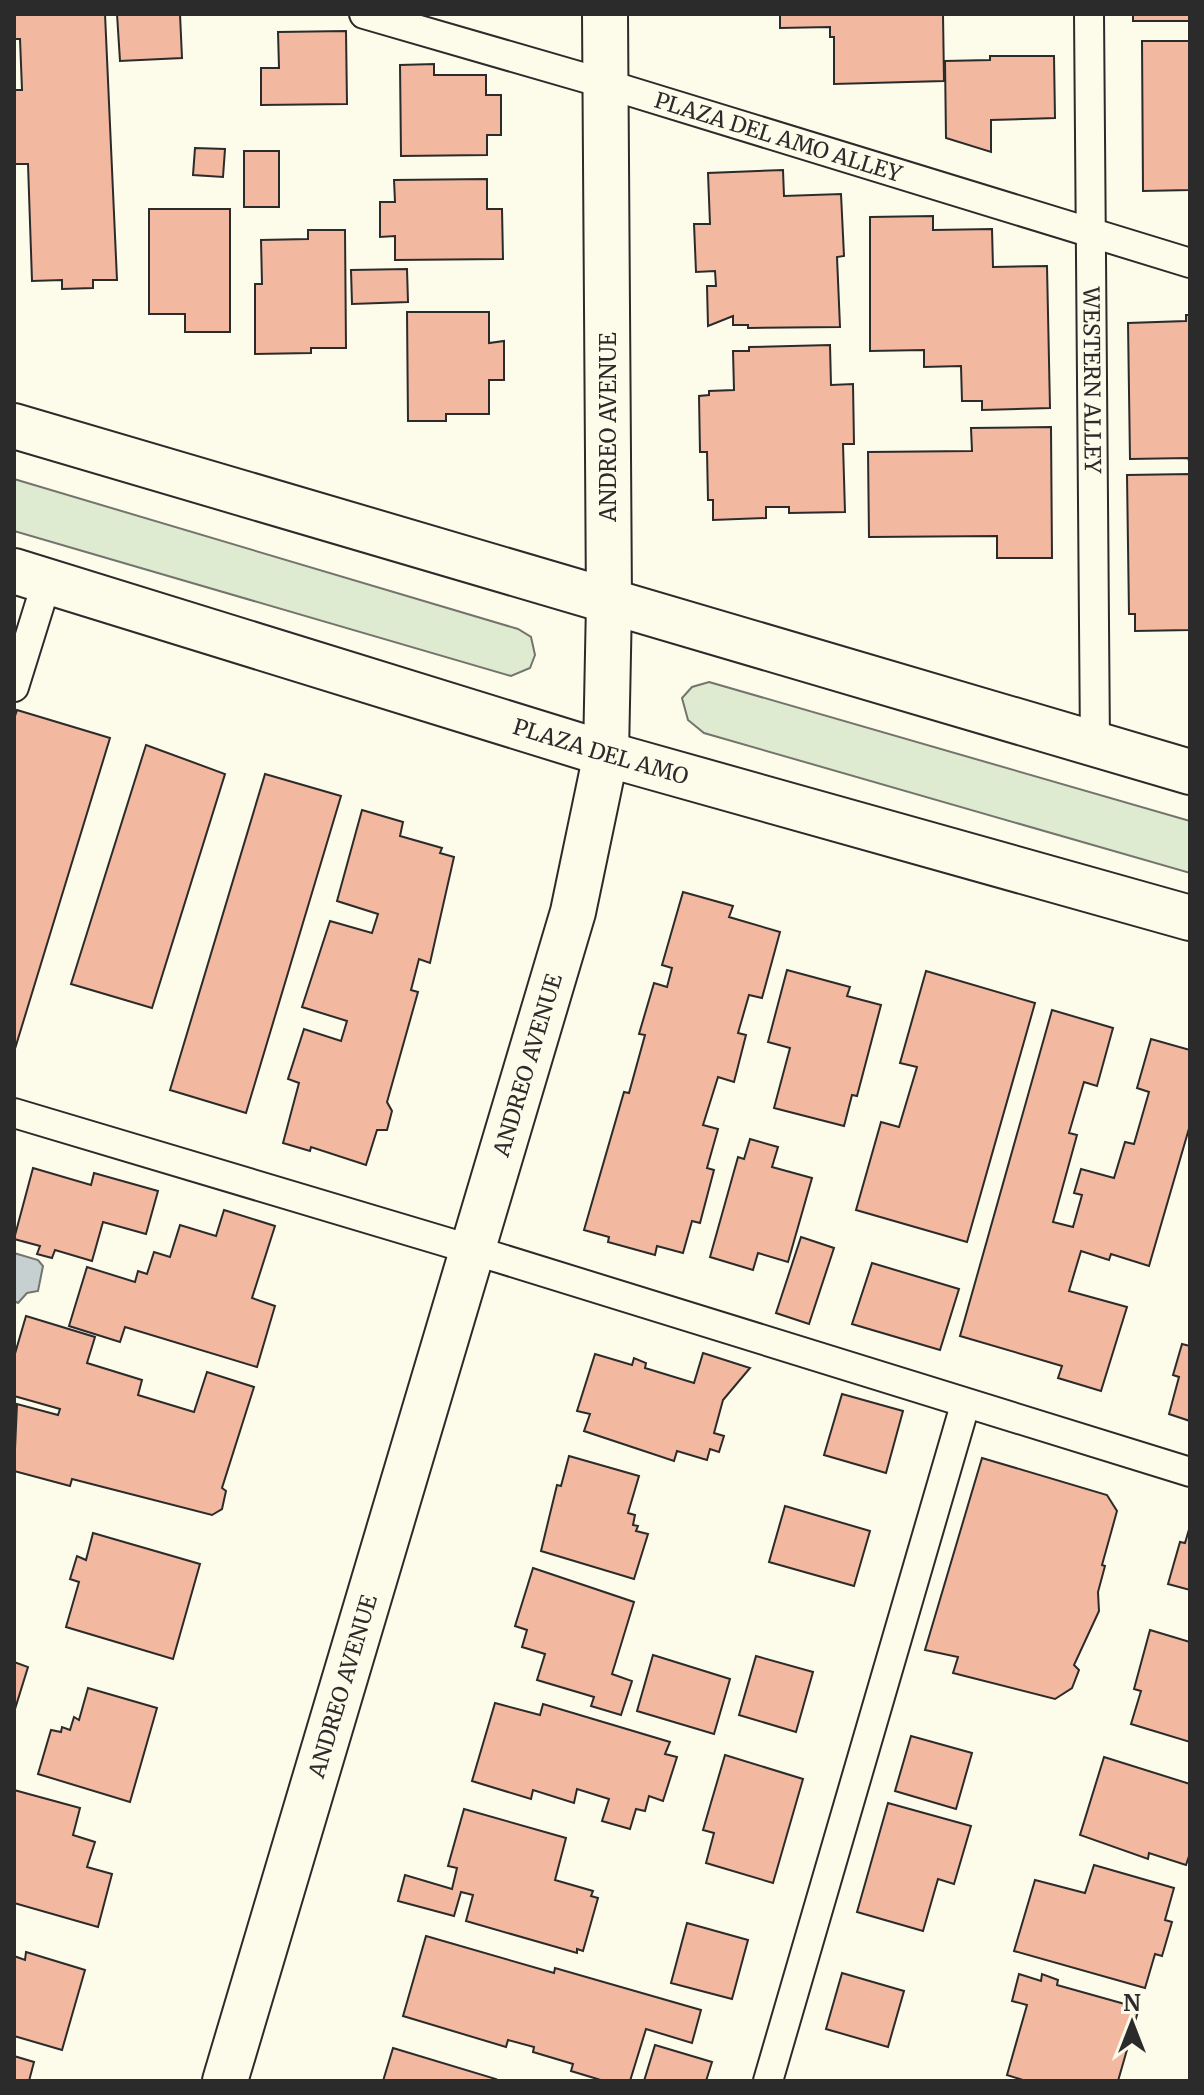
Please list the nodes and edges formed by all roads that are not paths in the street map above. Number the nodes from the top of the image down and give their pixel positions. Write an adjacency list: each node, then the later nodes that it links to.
1 (364, 14): 4 (lane, PLAZA DEL AMO ALLEY)
2 (605, 14): 4 (main road, ANDREO AVENUE)
3 (1089, 14): 5 (lane, WESTERN ALLEY)
4 (606, 84): 5 (lane, PLAZA DEL AMO ALLEY); 9 (main road, ANDREO AVENUE)
5 (1091, 233): 6 (lane, PLAZA DEL AMO ALLEY); 11 (lane, WESTERN ALLEY)
6 (1190, 263)
7 (14, 426): 9 (main road)
8 (30, 576): 10 (lane); 12 (main road, PLAZA DEL AMO)
9 (609, 603): 11 (main road); 12 (main road, ANDREO AVENUE)
10 (14, 687)
11 (1095, 745): 13 (main road)
12 (606, 754): 14 (main road, PLAZA DEL AMO); 16 (main road, ANDREO AVENUE)
13 (1190, 772)
14 (1190, 918)
15 (14, 1113): 16 (lane)
16 (473, 1250): 17 (lane); 19 (main road, ANDREO AVENUE)
17 (965, 1405): 18 (lane); 20 (lane)
18 (1190, 1472)
19 (225, 2081)
20 (768, 2081)

